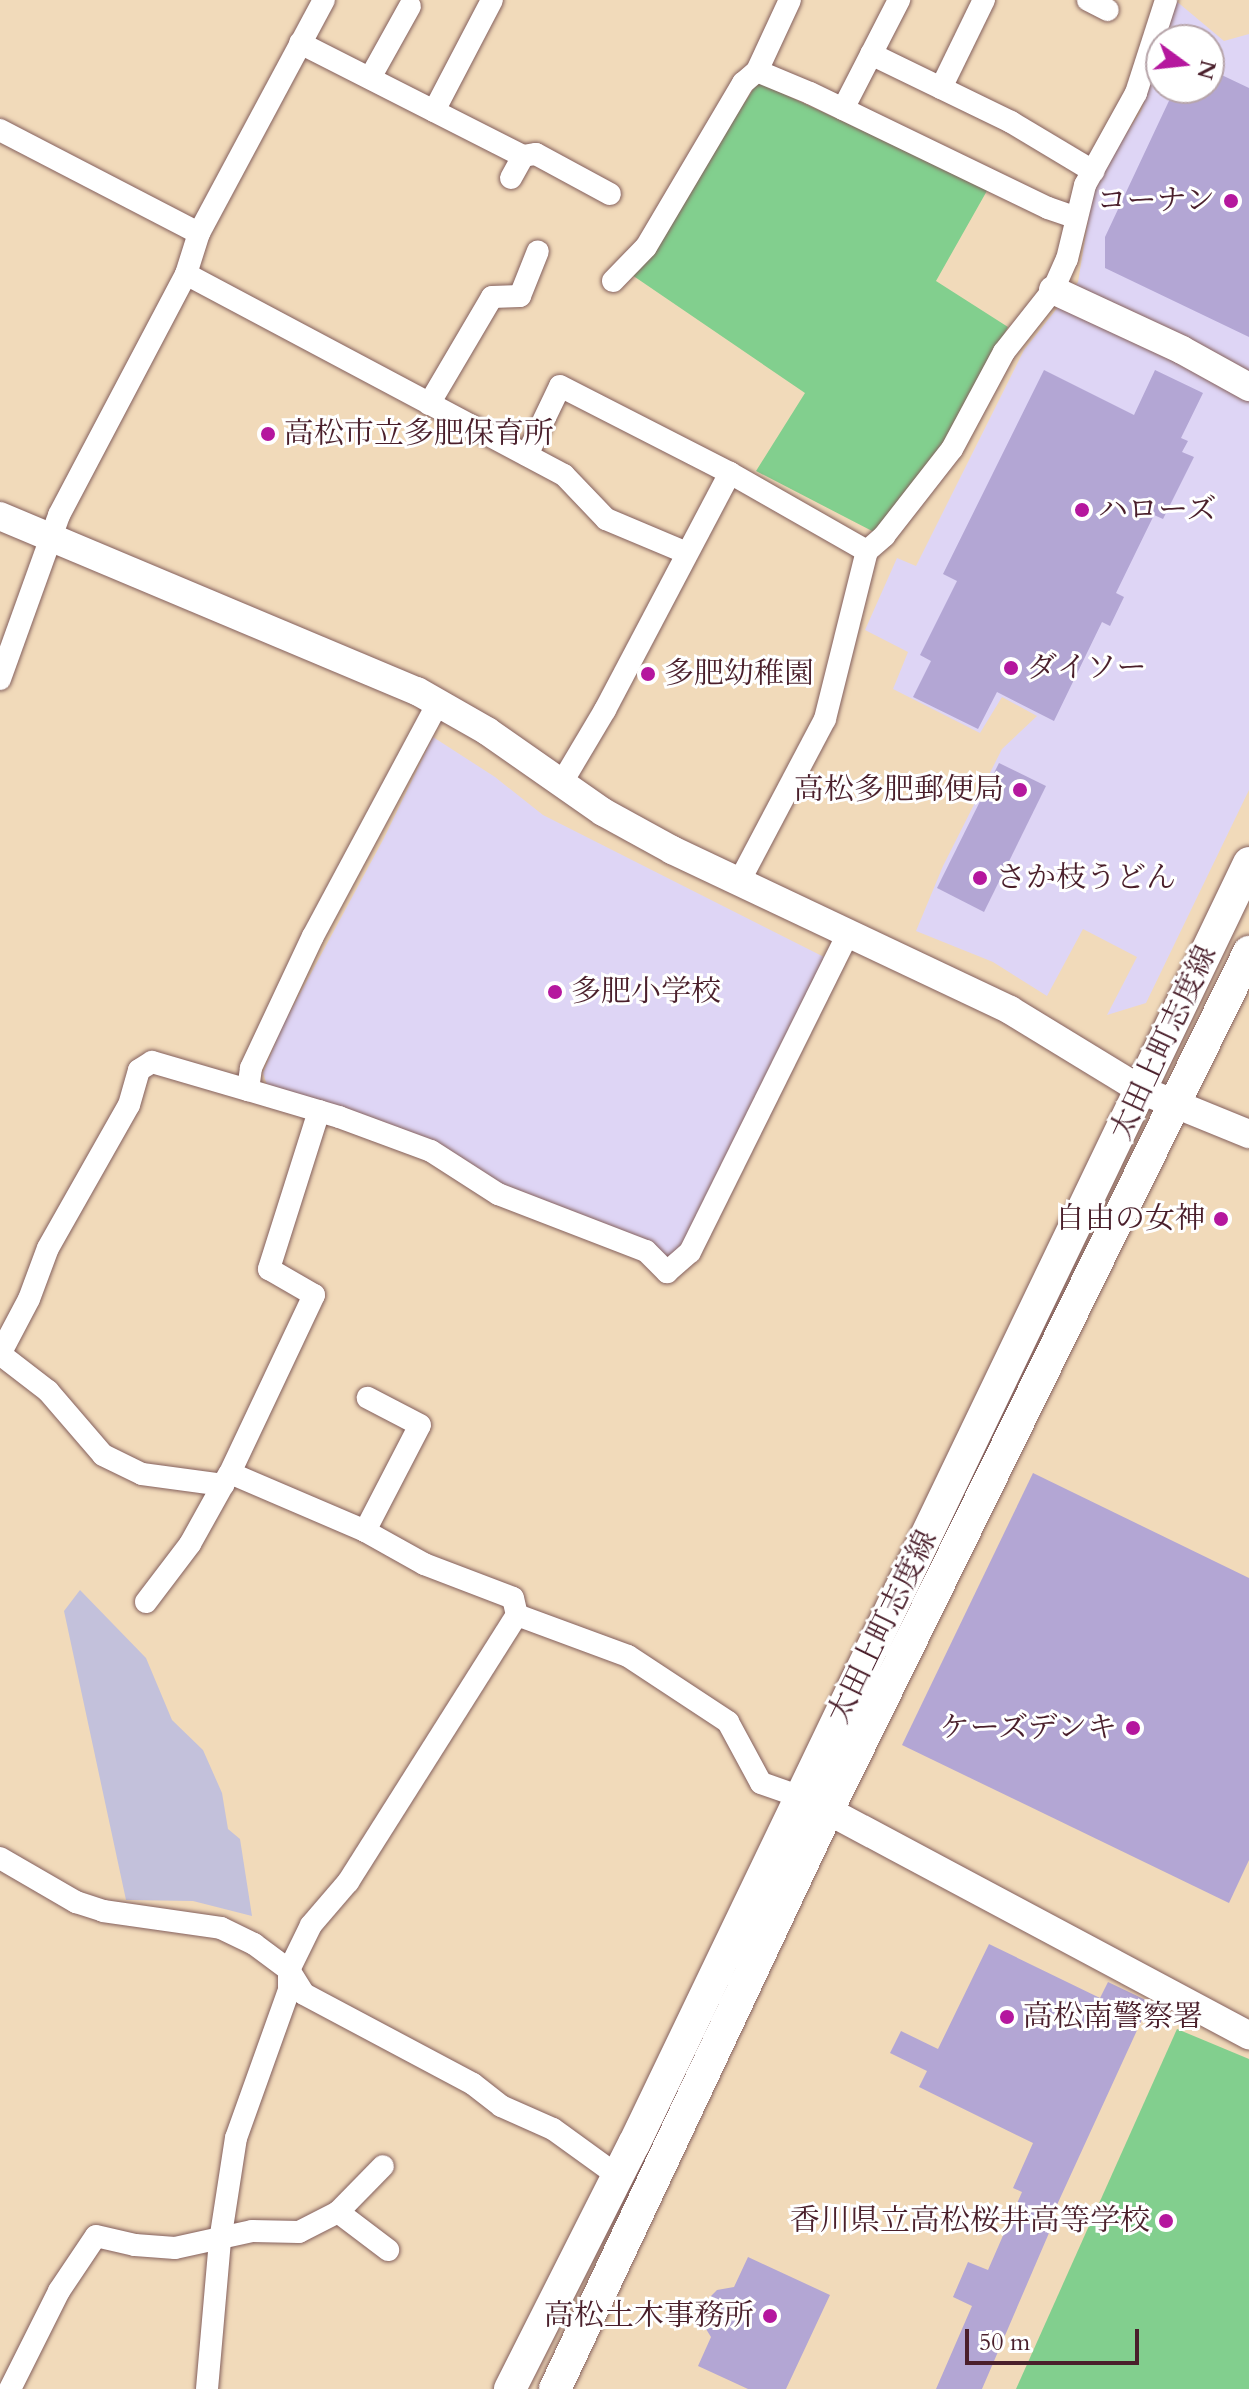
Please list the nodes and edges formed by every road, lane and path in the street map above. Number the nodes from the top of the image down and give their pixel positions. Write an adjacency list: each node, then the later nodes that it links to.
1 (324, 0): 8 (street)
2 (492, 0): 14 (street)
3 (790, 0): 10 (street)
4 (899, 0): 9 (street)
5 (984, 0): 12 (street)
6 (1166, 0): 17 (street)
7 (410, 6): 11 (street)
8 (300, 43): 11 (street); 21 (street)
9 (871, 54): 12 (street); 13 (street)
10 (757, 71): 13 (street); 24 (street)
11 (370, 78): 14 (street)
12 (941, 88): 17 (street)
13 (843, 109): 20 (street)
14 (434, 111): 16 (street)
15 (0, 130): 21 (street)
16 (523, 156): 18 (street); 19 (street)
17 (1093, 171): 20 (street)
18 (511, 178)
19 (610, 194)
20 (1074, 217): 25 (street)
21 (199, 233): 23 (street)
22 (538, 251): 27 (street)
23 (186, 274): 27 (street); 31 (street)
24 (613, 281)
25 (1053, 290): 26 (street); 32 (street)
26 (1249, 387)
27 (429, 404): 28 (street)
28 (527, 455): 29 (street); 33 (street)
29 (730, 473): 32 (street); 33 (street)
30 (0, 516): 31 (street)
31 (51, 537): 34 (street); 35 (street)
32 (867, 551): 38 (street)
33 (687, 553): 36 (street)
34 (0, 679)
35 (438, 703): 36 (street); 41 (street)
36 (561, 784): 38 (street)
37 (1249, 863): 42 (main road, 太田上町志度線)
38 (739, 882): 39 (street)
39 (848, 934): 42 (street); 44 (street)
40 (1249, 952): 43 (main road, 太田上町志度線)
41 (248, 1090): 44 (street); 46 (street)
42 (1141, 1090): 43 (street); 52 (main road, 太田上町志度線)
43 (1175, 1103): 45 (street); 52 (main road, 太田上町志度線)
44 (319, 1111): 48 (street)
45 (1249, 1134)
46 (0, 1354): 48 (street)
47 (368, 1398): 49 (street)
48 (226, 1479): 49 (street); 50 (street)
49 (365, 1531): 51 (street)
50 (146, 1602)
51 (517, 1615): 52 (street); 54 (street)
52 (815, 1803): 55 (street); 56 (main road, 太田上町志度線); 57 (main road, 太田上町志度線)
53 (0, 1858): 54 (street)
54 (289, 1970): 59 (street); 61 (street)
55 (1249, 2035)
56 (634, 2144): 57 (main road); 59 (main road, 太田上町志度線)
57 (665, 2160): 66 (main road, 太田上町志度線)
58 (383, 2166): 60 (street)
59 (618, 2176): 65 (main road, 太田上町志度線)
60 (338, 2212): 61 (street); 62 (street)
61 (220, 2241): 63 (street); 64 (street)
62 (388, 2250)
63 (10, 2389)
64 (207, 2389)
65 (510, 2389)
66 (555, 2389)

